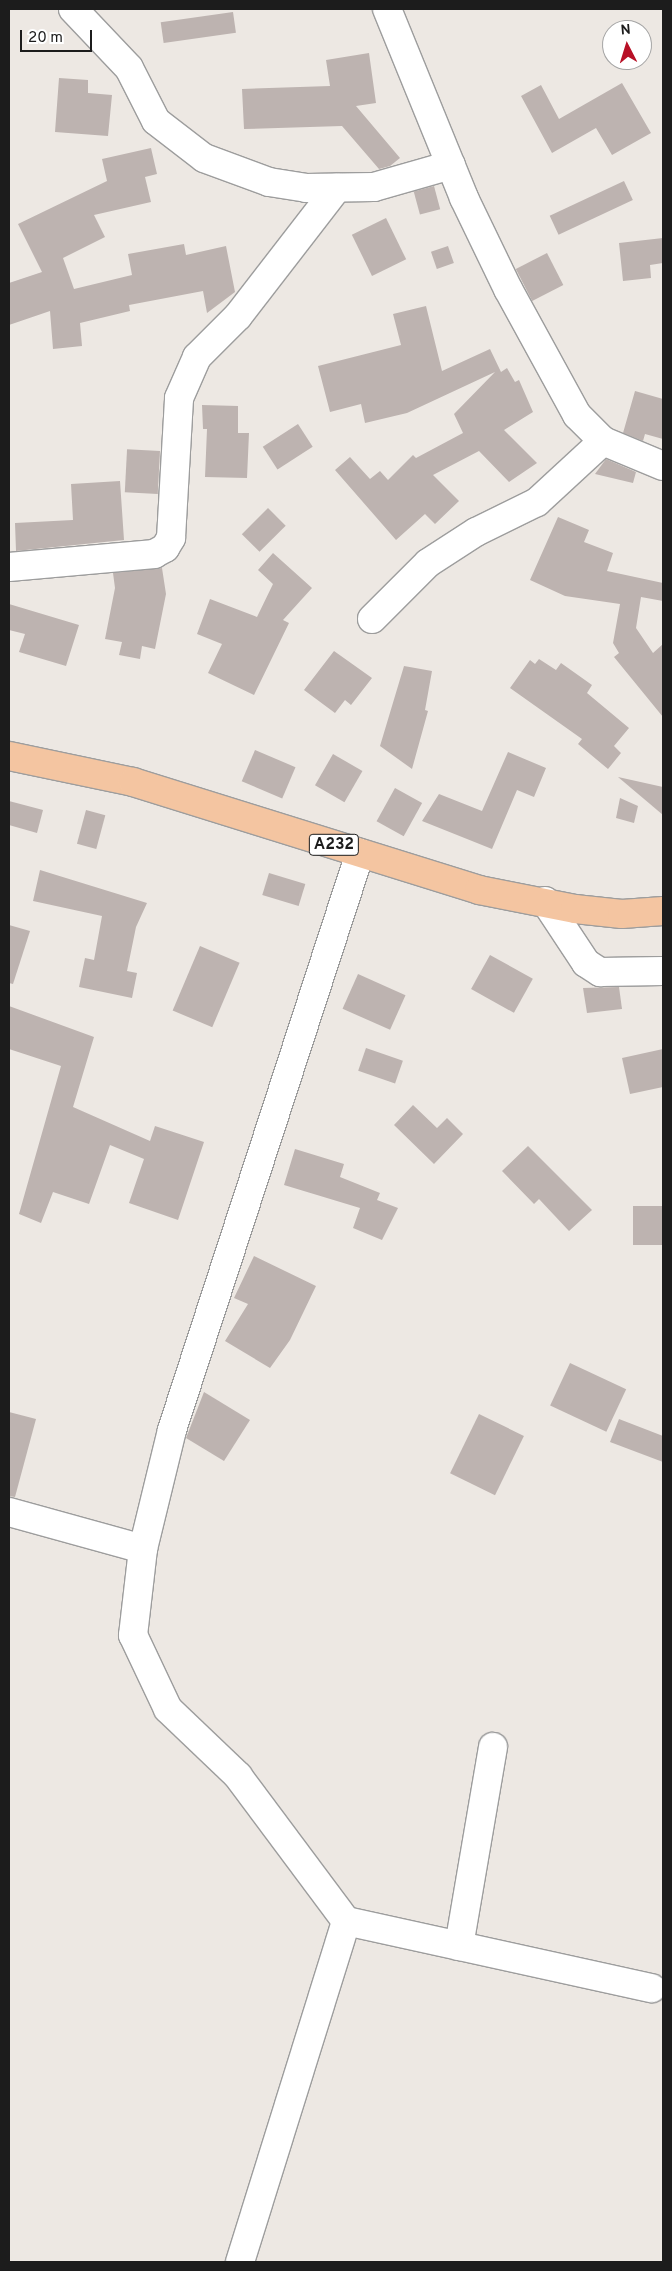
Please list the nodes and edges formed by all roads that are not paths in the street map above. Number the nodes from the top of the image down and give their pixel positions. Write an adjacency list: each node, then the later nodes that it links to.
1 (73, 9): 4 (street)
2 (387, 9): 3 (street)
3 (451, 165): 4 (street); 5 (street)
4 (337, 188): 7 (street)
5 (603, 441): 6 (street); 8 (street)
6 (663, 466)
7 (9, 567)
8 (372, 620)
9 (9, 756): 10 (main road, A232)
10 (360, 853): 11 (main road, A232); 15 (street)
11 (545, 901): 12 (main road, A232); 13 (street)
12 (663, 911)
13 (663, 971)
14 (9, 1512): 15 (street)
15 (143, 1549): 17 (street)
16 (494, 1747): 18 (street)
17 (346, 1921): 18 (street); 20 (street)
18 (459, 1946): 19 (street)
19 (652, 1988)
20 (240, 2262)

